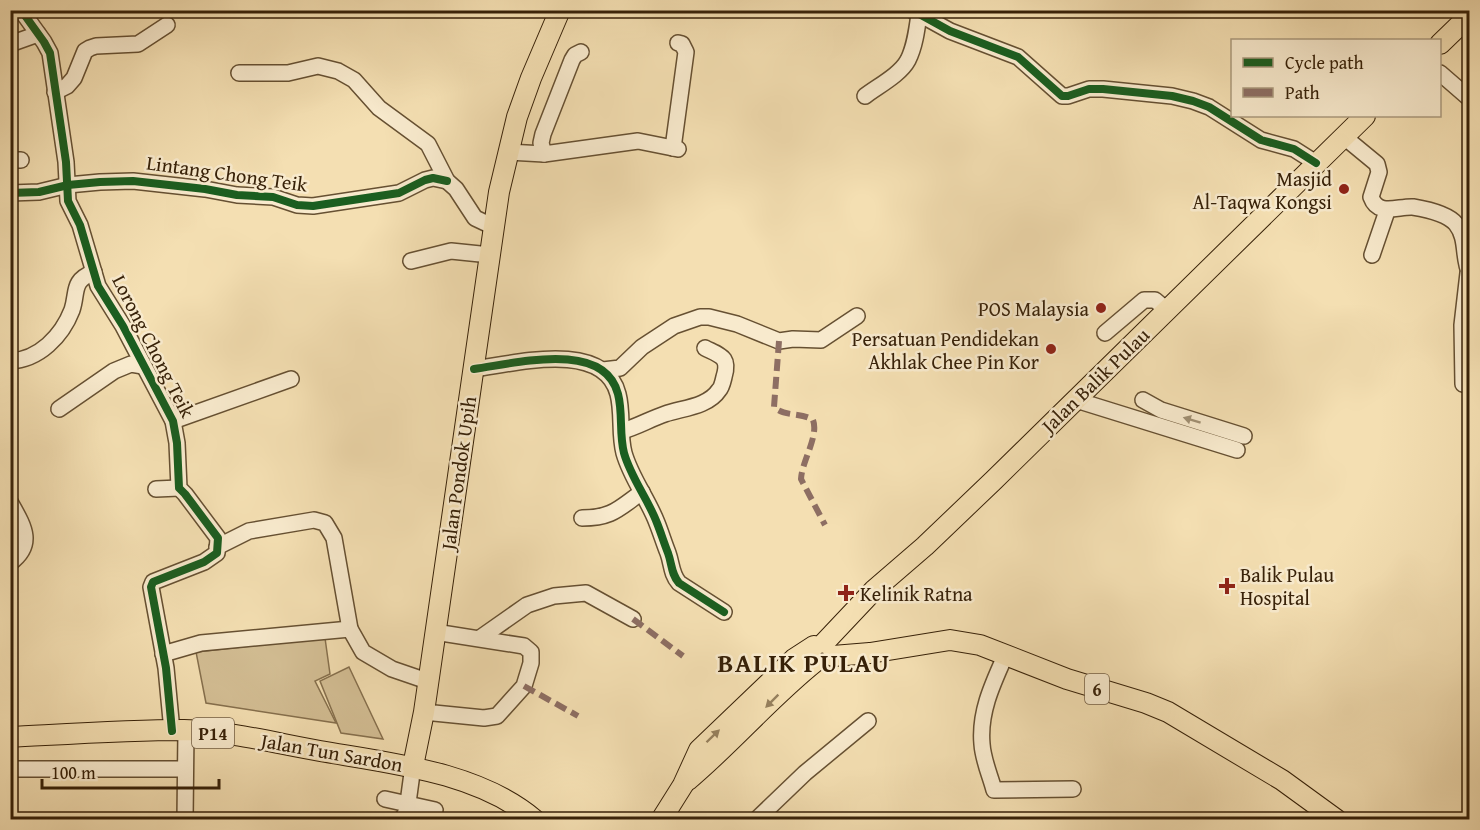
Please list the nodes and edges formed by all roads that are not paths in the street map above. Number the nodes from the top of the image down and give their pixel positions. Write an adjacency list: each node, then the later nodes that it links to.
1 (560, 10): 18 (main road, Jalan Pondok Upih)
2 (22, 11): 6 (street, Lorong Chong Teik)
3 (922, 13): 14 (street); 20 (street)
4 (1470, 15): 8 (main road)
5 (167, 25): 13 (street)
6 (38, 34): 9 (street); 13 (street, Lorong Chong Teik)
7 (678, 43): 19 (street)
8 (1441, 43)
9 (10, 44)
10 (581, 52): 19 (street)
11 (239, 73): 21 (street)
12 (1441, 74): 15 (street)
13 (55, 92): 22 (street, Lorong Chong Teik)
14 (865, 96)
15 (1470, 99)
16 (1361, 117): 17 (main road, Jalan Balik Pulau)
17 (1343, 136): 20 (main road, Jalan Balik Pulau); 24 (street)
18 (507, 152): 19 (street); 25 (main road, Jalan Pondok Upih)
19 (544, 154)
20 (1316, 163): 31 (main road, Jalan Balik Pulau)
21 (447, 181): 22 (street, Lintang Chong Teik); 25 (street)
22 (69, 185): 23 (street, Lintang Chong Teik); 29 (street, Lorong Chong Teik)
23 (10, 193)
24 (1387, 211): 27 (street); 30 (street)
25 (494, 227): 26 (main road, Jalan Pondok Upih)
26 (490, 255): 28 (street); 37 (main road, Jalan Pondok Upih)
27 (1372, 255)
28 (411, 261)
29 (94, 272): 35 (street); 36 (street, Lorong Chong Teik)
30 (1469, 273): 40 (street)
31 (1168, 311): 33 (street); 41 (main road, Jalan Balik Pulau)
32 (857, 316): 38 (street)
33 (1105, 333)
34 (705, 348): 45 (street)
35 (10, 361)
36 (143, 366): 43 (street); 44 (street, Lorong Chong Teik)
37 (474, 369): 38 (street); 58 (main road, Jalan Pondok Upih)
38 (603, 370): 45 (street)
39 (291, 379): 44 (street)
40 (1470, 385)
41 (1076, 400): 47 (street); 60 (main road, Jalan Balik Pulau)
42 (1143, 400): 46 (street, one-way to 42)
43 (58, 409)
44 (173, 421): 48 (street, Lorong Chong Teik)
45 (622, 431): 50 (street)
46 (1244, 436)
47 (1237, 450)
48 (179, 488): 49 (street); 53 (street)
49 (156, 489)
50 (642, 492): 52 (street); 55 (street)
51 (10, 502): 54 (street)
52 (582, 518)
53 (217, 547): 57 (street); 61 (street)
54 (10, 563)
55 (724, 612)
56 (633, 619): 59 (street)
57 (350, 629): 61 (street); 63 (street)
58 (435, 632): 59 (street); 63 (main road, Jalan Pondok Upih)
59 (480, 638): 64 (street)
60 (822, 652): 62 (main road, 6); 78 (main road, Jalan Balik Pulau)
61 (163, 654): 66 (street)
62 (1006, 654): 71 (street); 80 (main road, 6)
63 (427, 681): 64 (main road, Jalan Pondok Upih)
64 (424, 712): 68 (main road, Jalan Pondok Upih)
65 (868, 721): 79 (street)
66 (179, 730): 67 (main road, Jalan Tun Sardon / P14); 68 (main road, Jalan Tun Sardon / P14); 70 (street)
67 (10, 737)
68 (413, 766): 73 (street); 77 (main road, Jalan Tun Sardon / P14)
69 (10, 769): 70 (street)
70 (185, 769): 75 (street)
71 (1073, 789)
72 (385, 799): 73 (street)
73 (408, 804): 74 (street); 76 (street)
74 (435, 810)
75 (185, 819)
76 (400, 819)
77 (535, 819)
78 (661, 819)
79 (756, 819)
80 (1336, 819)

